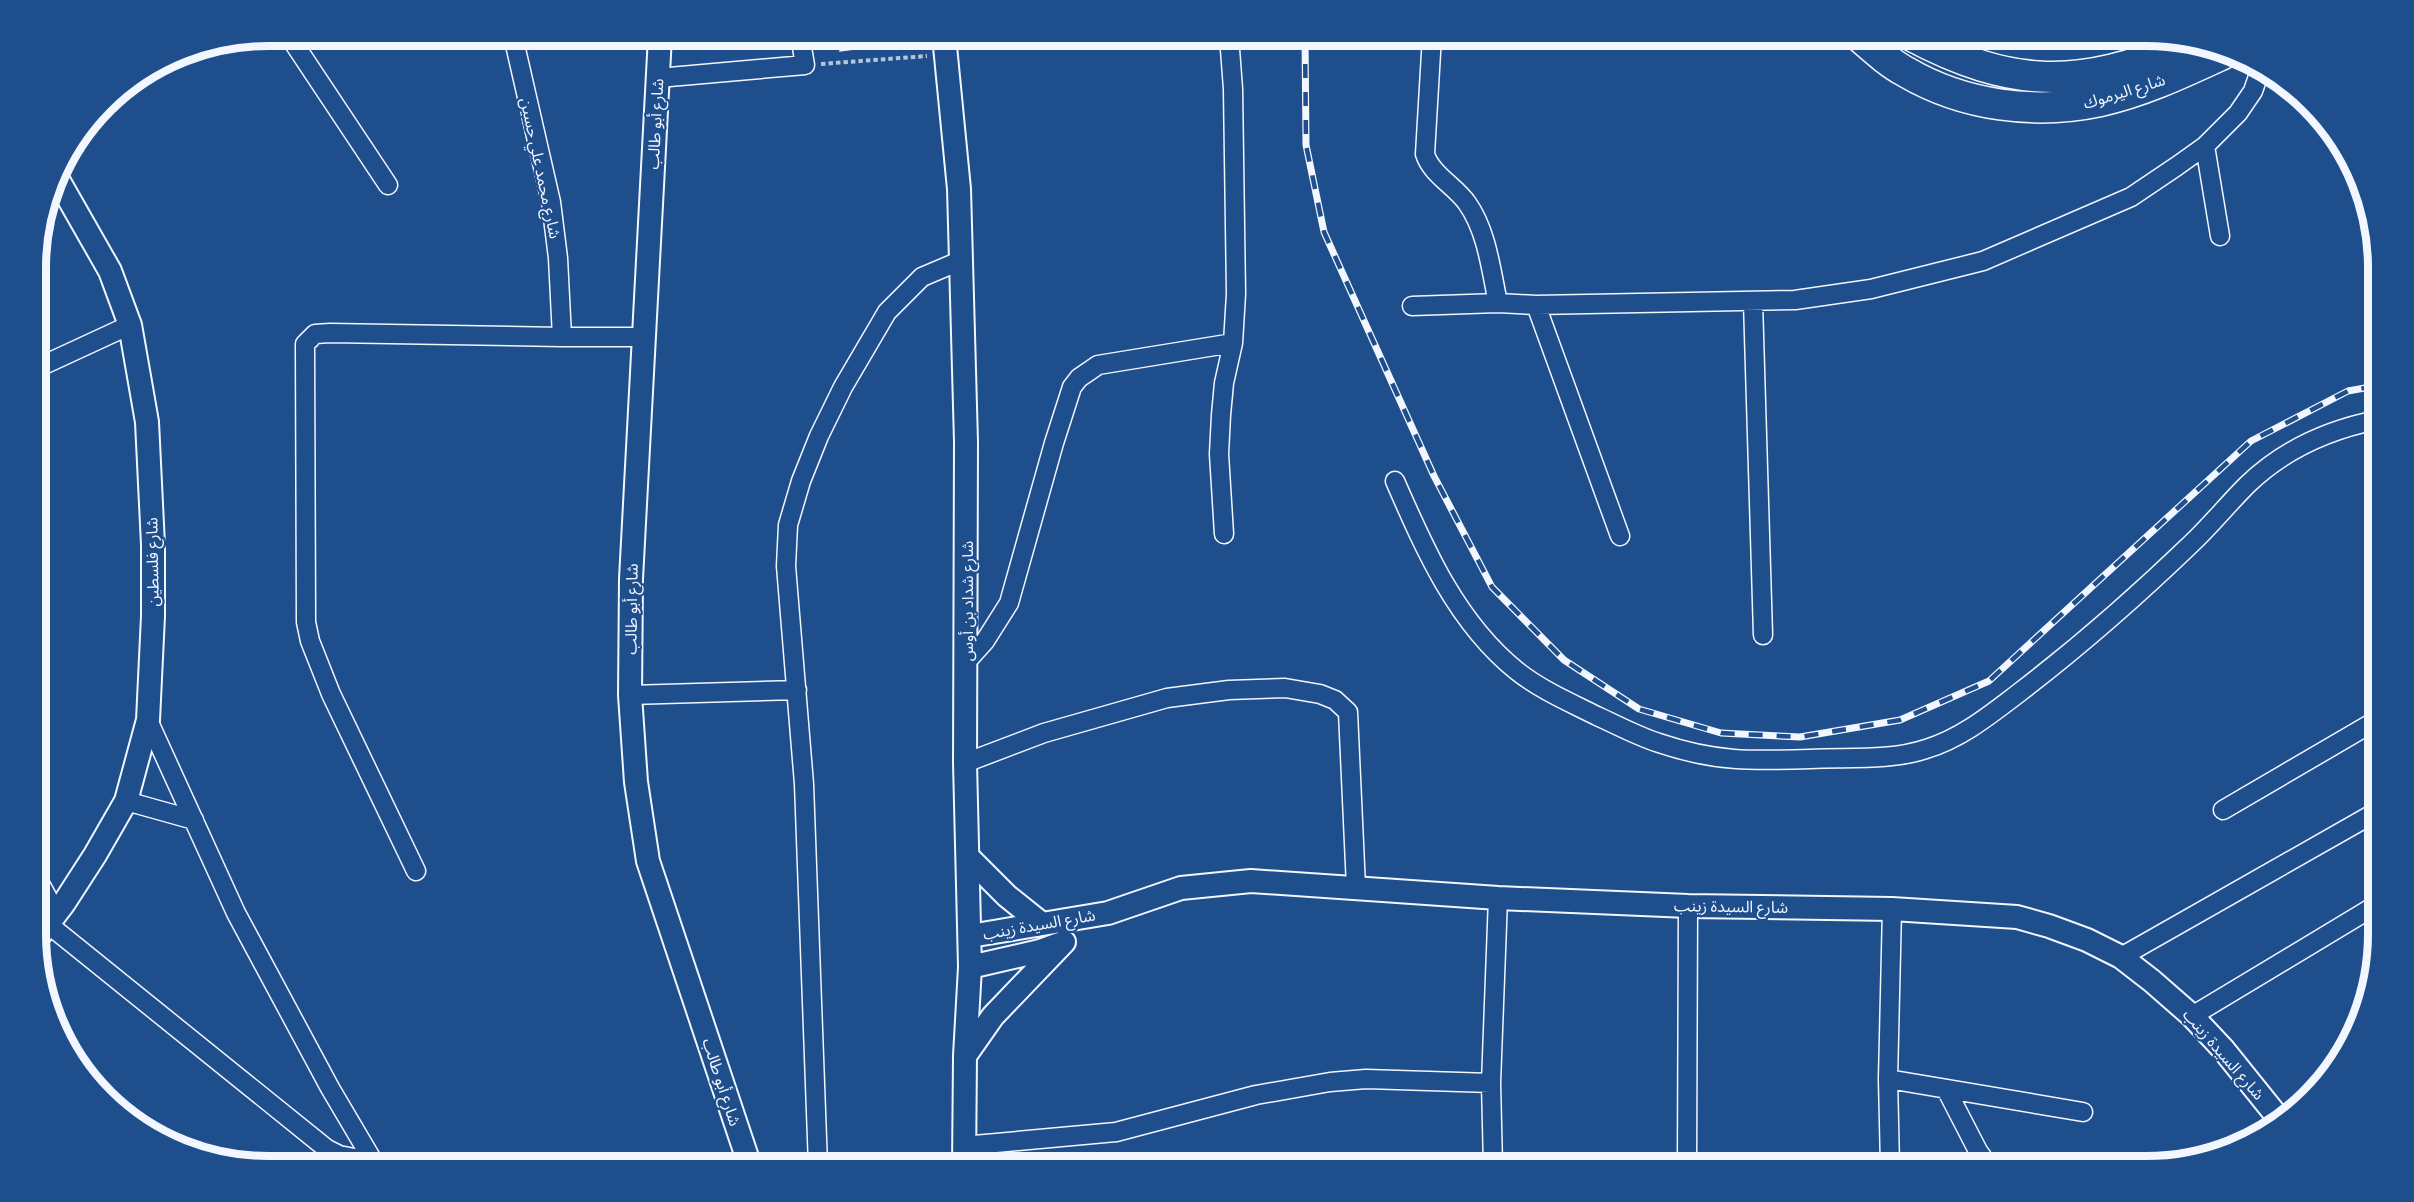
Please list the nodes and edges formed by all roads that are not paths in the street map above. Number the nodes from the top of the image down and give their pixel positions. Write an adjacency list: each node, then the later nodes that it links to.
1 (296, 46): 15 (street)
2 (515, 46): 25 (street, شارع محمد علي حسين)
3 (660, 46): 13 (street, شارع أبو طالب)
4 (802, 46): 13 (street)
5 (946, 46): 18 (street, شارع شداد بن أوس)
6 (1230, 46): 26 (street)
7 (1431, 46): 20 (street)
8 (1872, 46): 11 (highway, شارع اليرموك)
9 (1941, 46): 10 (highway, شارع اليرموك)
10 (2175, 48)
11 (2215, 58)
12 (2258, 77): 14 (street)
13 (658, 78): 24 (street, شارع أبو طالب)
14 (2205, 146): 17 (street); 19 (street)
15 (388, 185)
16 (62, 186): 23 (street, شارع فلسطين)
17 (2220, 236)
18 (962, 260): 33 (street, شارع شداد بن أوس); 34 (street)
19 (1753, 302): 21 (street); 32 (street)
20 (1498, 303): 21 (street); 22 (street)
21 (1536, 305): 31 (street)
22 (1412, 306)
23 (130, 325): 27 (street); 36 (street, شارع فلسطين)
24 (642, 337): 25 (street); 35 (street, شارع أبو طالب)
25 (562, 338): 44 (street)
26 (1233, 343): 30 (street); 33 (street)
27 (46, 364)
28 (2368, 422): 29 (street)
29 (1395, 482)
30 (1224, 534)
31 (1620, 536)
32 (1763, 635)
33 (967, 661): 38 (street, شارع شداد بن أوس)
34 (797, 690): 35 (street); 67 (street)
35 (630, 695): 66 (street, شارع أبو طالب)
36 (148, 720): 39 (street, شارع فلسطين); 42 (street)
37 (2368, 725): 40 (street)
38 (965, 764): 43 (street, شارع شداد بن أوس); 45 (street)
39 (126, 801): 42 (street); 52 (street, شارع فلسطين)
40 (2223, 810)
41 (2368, 817): 55 (street)
42 (194, 820): 65 (street)
43 (968, 858): 51 (street); 53 (street, شارع شداد بن أوس)
44 (416, 871)
45 (1356, 887): 46 (street, شارع السيدة زينب); 50 (street, شارع السيدة زينب)
46 (1498, 898): 47 (street, شارع السيدة زينب); 60 (street)
47 (1688, 906): 48 (street, شارع السيدة زينب); 70 (street)
48 (1892, 909): 55 (street, شارع السيدة زينب); 59 (street)
49 (2368, 910): 57 (street)
50 (1108, 912): 51 (street, شارع السيدة زينب); 54 (street, شارع السيدة زينب)
51 (1042, 924): 53 (street, شارع السيدة زينب)
52 (47, 925): 64 (street)
53 (970, 936): 56 (street, شارع شداد بن أوس)
54 (1064, 942): 56 (street, شارع السيدة زينب); 58 (street)
55 (2121, 957): 57 (street, شارع السيدة زينب)
56 (970, 967): 58 (street, شارع شداد بن أوس)
57 (2192, 1016): 63 (street, شارع السيدة زينب)
58 (965, 1056): 68 (street, شارع شداد بن أوس)
59 (1888, 1079): 61 (street); 71 (street)
60 (1491, 1083): 68 (street); 69 (street)
61 (1946, 1089): 62 (street); 72 (street)
62 (2084, 1112)
63 (2278, 1112)
64 (343, 1156)
65 (370, 1156)
66 (747, 1156)
67 (818, 1156)
68 (964, 1156)
69 (1493, 1156)
70 (1687, 1156)
71 (1890, 1156)
72 (1981, 1156)

